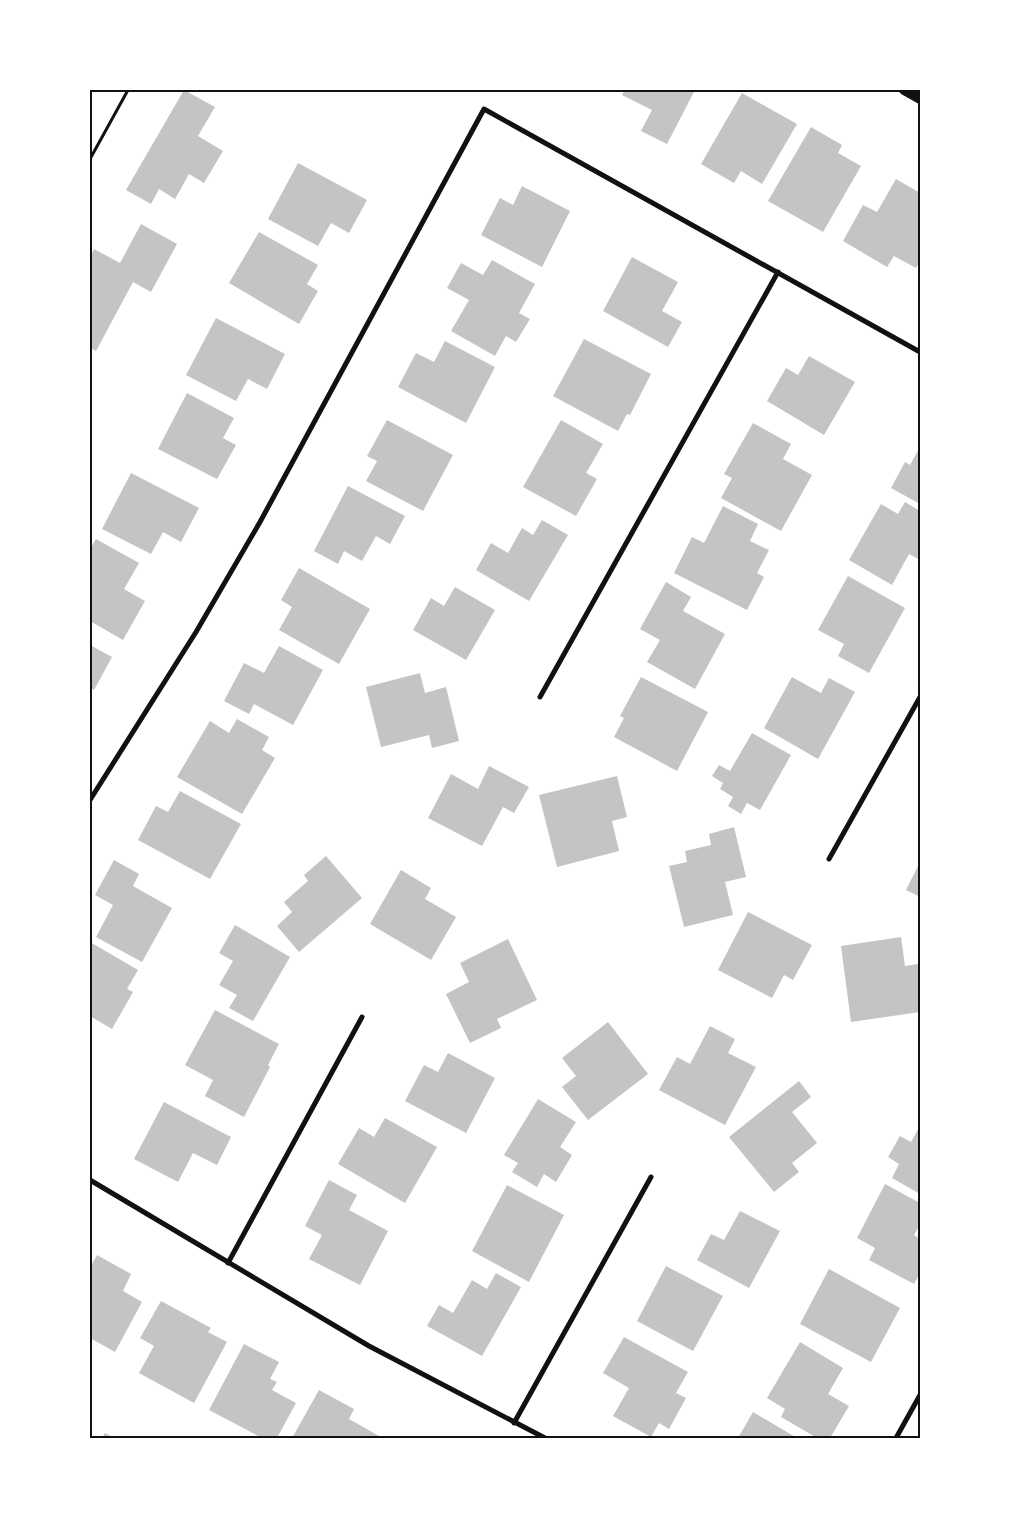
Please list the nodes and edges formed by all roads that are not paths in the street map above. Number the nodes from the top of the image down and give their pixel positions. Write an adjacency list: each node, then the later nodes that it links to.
1 (904, 90): 2 (main road)
2 (920, 99)
3 (778, 272): 4 (street); 5 (street); 7 (street)
4 (920, 351)
5 (540, 697)
6 (920, 697): 8 (street)
7 (90, 800)
8 (829, 859)
9 (362, 1017): 12 (street)
10 (651, 1177): 14 (street)
11 (90, 1180): 12 (street)
12 (228, 1263): 14 (street)
13 (920, 1395): 16 (street)
14 (514, 1423): 15 (street)
15 (545, 1438)
16 (896, 1438)

